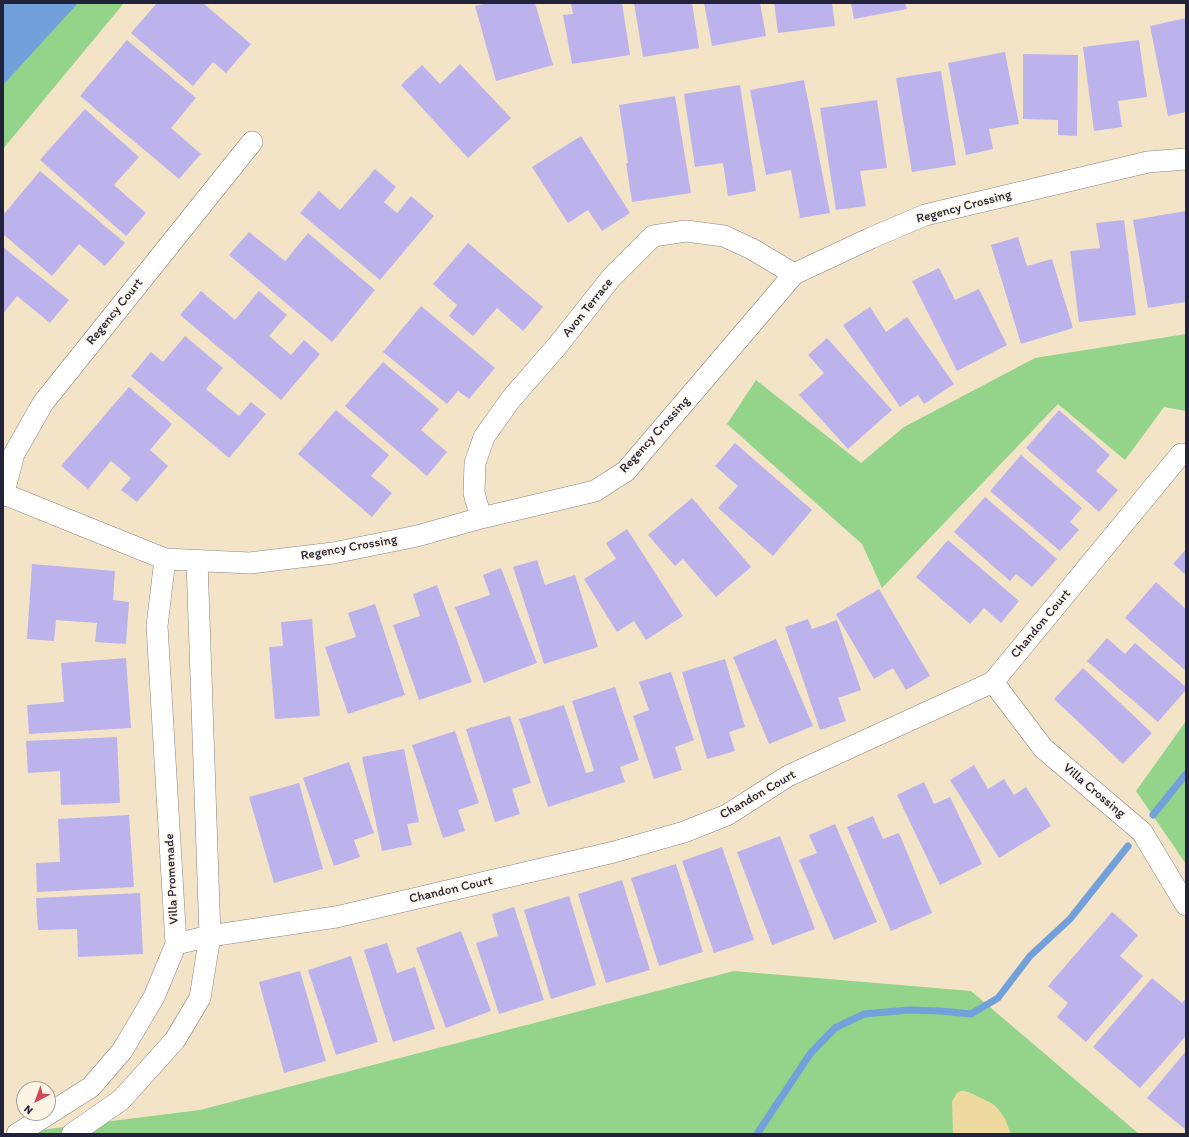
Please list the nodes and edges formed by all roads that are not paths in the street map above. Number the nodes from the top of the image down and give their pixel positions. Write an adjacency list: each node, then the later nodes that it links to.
1 (252, 142): 5 (street, Regency Court)
2 (1186, 159): 3 (street, Regency Crossing)
3 (794, 274): 6 (street, Regency Crossing); 6 (street, Avon Terrace)
4 (1181, 454): 9 (street, Chandon Court)
5 (3, 495): 7 (street, Regency Crossing)
6 (481, 518): 8 (street, Regency Crossing)
7 (165, 559): 8 (street, Regency Crossing); 12 (street, Villa Promenade)
8 (197, 561): 11 (street)
9 (993, 682): 10 (street, Villa Crossing); 11 (street, Chandon Court)
10 (1186, 905)
11 (210, 936): 12 (street, Chandon Court); 14 (street)
12 (176, 944): 13 (street, Villa Promenade)
13 (17, 1134)
14 (72, 1134)

